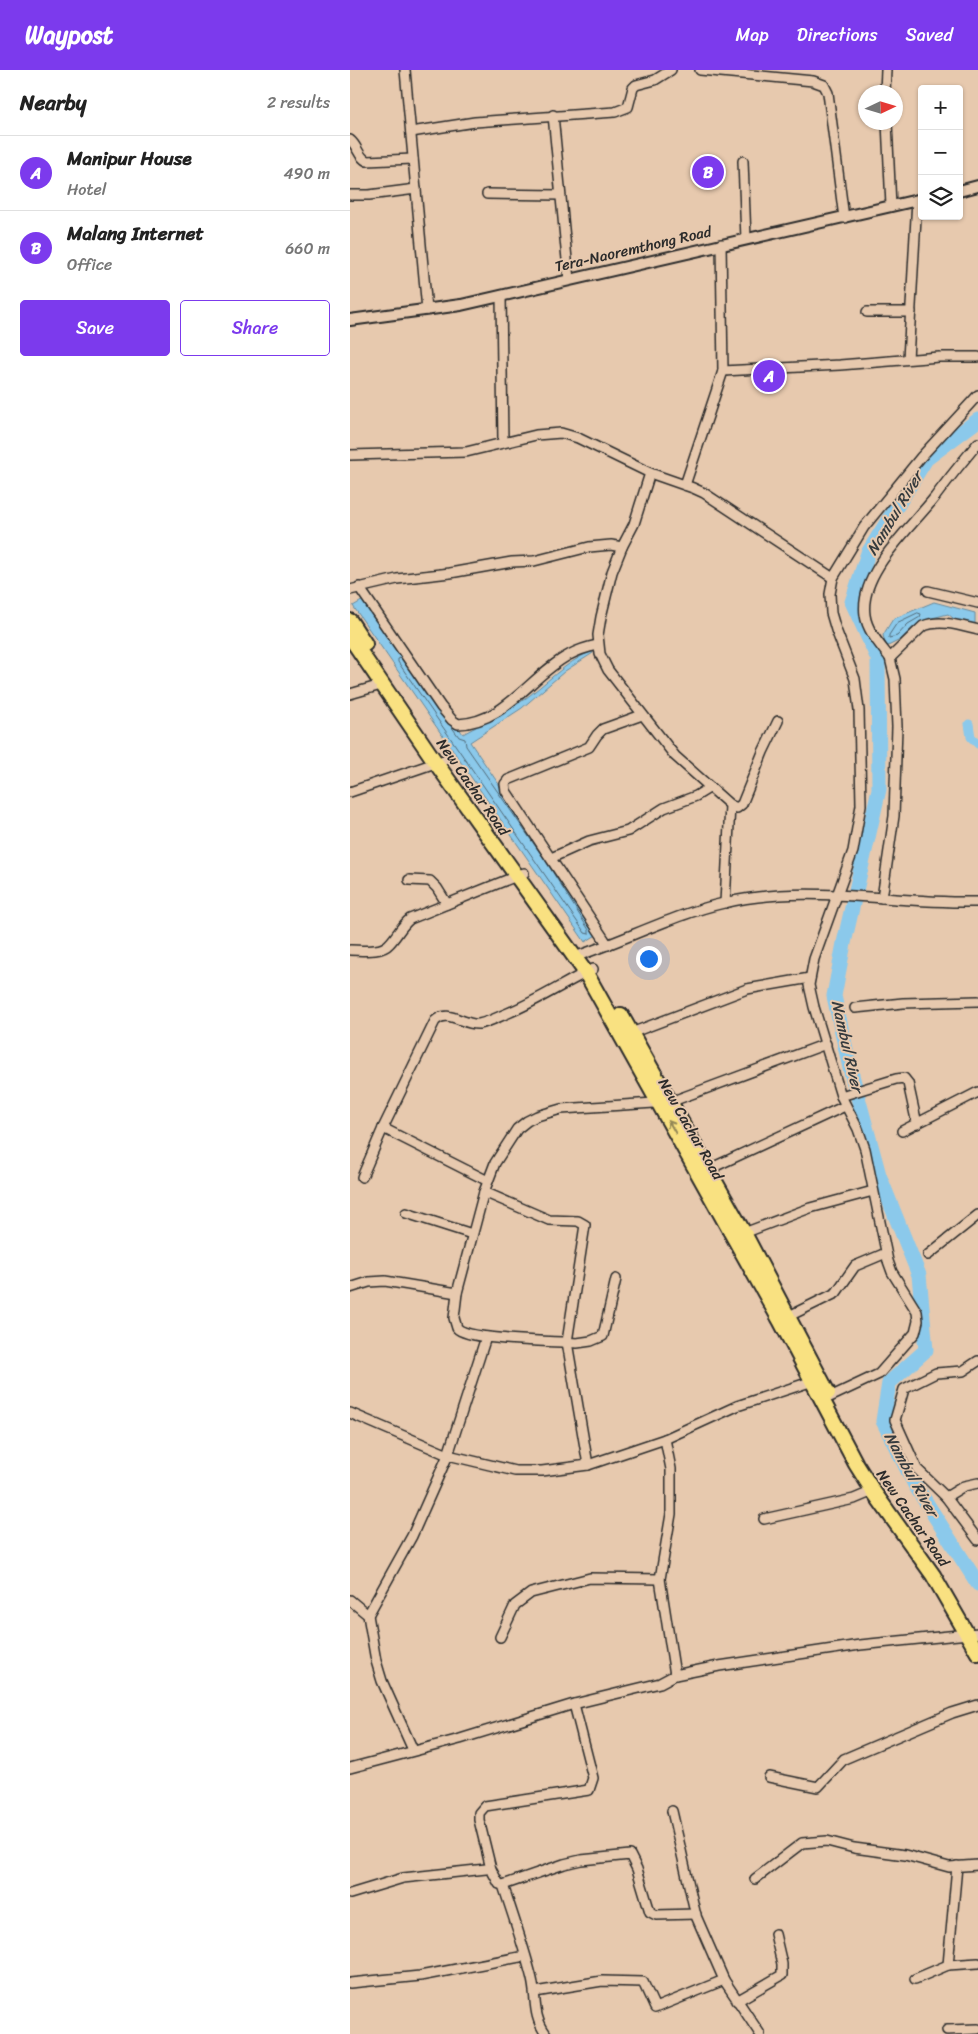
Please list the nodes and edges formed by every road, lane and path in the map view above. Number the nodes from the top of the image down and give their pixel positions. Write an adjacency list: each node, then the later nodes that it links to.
1 (405, 70): 8 (street)
2 (671, 70): 6 (street)
3 (700, 70): 21 (street)
4 (886, 70): 5 (street)
5 (886, 85)
6 (553, 115): 8 (street); 17 (street)
7 (887, 130): 19 (street)
8 (411, 132): 10 (street)
9 (350, 140): 10 (street)
10 (413, 160): 13 (street)
11 (744, 161): 22 (street)
12 (978, 186): 14 (street)
13 (416, 189): 16 (street); 26 (street)
14 (963, 190)
15 (487, 194): 17 (street)
16 (350, 195)
17 (560, 195): 24 (street)
18 (918, 200): 19 (street, Tera-Naoremthong Road)
19 (891, 206): 21 (street, Tera-Naoremthong Road)
20 (918, 214): 28 (street)
21 (844, 218): 22 (street, Tera-Naoremthong Road)
22 (746, 239): 23 (street, Tera-Naoremthong Road)
23 (721, 244): 24 (street, Tera-Naoremthong Road); 32 (street)
24 (569, 280): 25 (street, Tera-Naoremthong Road)
25 (501, 296): 26 (street, Tera-Naoremthong Road); 34 (street)
26 (427, 310): 29 (street, Tera-Naoremthong Road)
27 (867, 312): 28 (street)
28 (911, 312): 31 (street)
29 (350, 320)
30 (978, 357): 31 (street)
31 (908, 359): 32 (street)
32 (723, 371): 38 (street)
33 (978, 395): 40 (street)
34 (503, 442): 36 (street); 37 (street)
35 (978, 443): 48 (street)
36 (350, 455)
37 (650, 473): 38 (street); 39 (street)
38 (685, 485): 40 (street)
39 (622, 547): 41 (street); 47 (street)
40 (833, 578): 60 (street)
41 (354, 589): 47 (street)
42 (928, 591): 43 (street)
43 (978, 603)
44 (350, 622): 53 (highway, New Cachar Road)
45 (978, 630): 48 (street)
46 (350, 637): 49 (highway, New Cachar Road)
47 (598, 645): 51 (street)
48 (890, 658): 61 (street)
49 (381, 685): 50 (street); 53 (highway, New Cachar Road)
50 (350, 694)
51 (642, 714): 54 (street); 57 (street)
52 (778, 721): 56 (street)
53 (440, 762): 55 (street); 58 (highway, New Cachar Road)
54 (710, 788): 56 (street); 57 (street)
55 (350, 792)
56 (730, 805): 63 (street)
57 (551, 858): 65 (street)
58 (520, 874): 64 (street); 67 (highway, New Cachar Road)
59 (409, 880): 64 (street)
60 (842, 895): 61 (street); 63 (street); 69 (street)
61 (882, 898): 62 (street)
62 (978, 902)
63 (725, 903): 65 (street)
64 (447, 904): 66 (street)
65 (608, 945): 67 (street)
66 (350, 950)
67 (579, 956): 68 (highway, New Cachar Road)
68 (589, 971): 72 (highway, New Cachar Road); 76 (highway, New Cachar Road); 79 (street)
69 (810, 978): 72 (street); 73 (street)
70 (978, 1001): 71 (street)
71 (855, 1008)
72 (631, 1033): 76 (highway, New Cachar Road)
73 (826, 1044): 75 (street); 76 (street)
74 (978, 1092): 78 (street)
75 (844, 1096): 77 (street); 78 (street)
76 (664, 1103): 81 (highway, New Cachar Road); 83 (street)
77 (845, 1106): 81 (street); 84 (street)
78 (917, 1124): 80 (street)
79 (383, 1128): 82 (street); 83 (street)
80 (902, 1131)
81 (703, 1172): 88 (highway, New Cachar Road); 91 (highway, New Cachar Road)
82 (362, 1177)
83 (488, 1181): 85 (street)
84 (873, 1191): 88 (street); 90 (street)
85 (484, 1192): 89 (street); 98 (street)
86 (406, 1214): 89 (street)
87 (978, 1215): 92 (street)
88 (744, 1233): 91 (highway, New Cachar Road)
89 (472, 1234): 95 (street)
90 (886, 1253): 96 (street); 101 (street)
91 (749, 1254): 96 (highway, New Cachar Road); 100 (highway, New Cachar Road)
92 (928, 1255)
93 (616, 1279): 98 (street)
94 (350, 1288): 95 (street)
95 (457, 1293): 97 (street)
96 (789, 1316): 100 (highway, New Cachar Road)
97 (486, 1337): 98 (street); 104 (street)
98 (567, 1342): 105 (street)
99 (978, 1360): 108 (street)
100 (816, 1380): 101 (highway, New Cachar Road); 103 (street); 107 (highway, New Cachar Road)
101 (830, 1397): 114 (highway, New Cachar Road)
102 (350, 1414): 104 (street)
103 (664, 1440): 105 (street); 111 (street)
104 (448, 1455): 105 (street); 113 (street)
105 (588, 1465)
106 (978, 1483): 108 (street)
107 (873, 1492): 109 (street); 114 (highway, New Cachar Road)
108 (946, 1497): 110 (street)
109 (764, 1519)
110 (978, 1540)
111 (660, 1579): 115 (street); 117 (street)
112 (350, 1600): 113 (street)
113 (368, 1615): 120 (street)
114 (975, 1634): 116 (highway, New Cachar Road); 117 (street)
115 (500, 1637)
116 (978, 1653)
117 (675, 1674): 118 (street)
118 (574, 1704): 120 (street); 126 (street)
119 (978, 1705): 122 (street)
120 (413, 1750): 121 (street)
121 (350, 1768)
122 (769, 1776)
123 (672, 1810): 130 (street)
124 (978, 1865): 125 (street)
125 (957, 1866): 127 (street); 134 (street)
126 (491, 1869): 128 (street); 129 (street)
127 (755, 1879)
128 (503, 1885): 130 (street); 132 (street)
129 (350, 1894)
130 (696, 1914): 136 (street)
131 (775, 1934): 139 (street)
132 (525, 1956): 137 (street); 138 (street)
133 (978, 1963): 134 (street)
134 (948, 1965): 135 (street)
135 (915, 1979)
136 (724, 1980): 138 (street); 139 (street)
137 (350, 1983)
138 (535, 1992): 142 (street)
139 (737, 2001): 143 (street)
140 (978, 2029): 141 (street)
141 (947, 2030)
142 (546, 2034)
143 (760, 2034)

